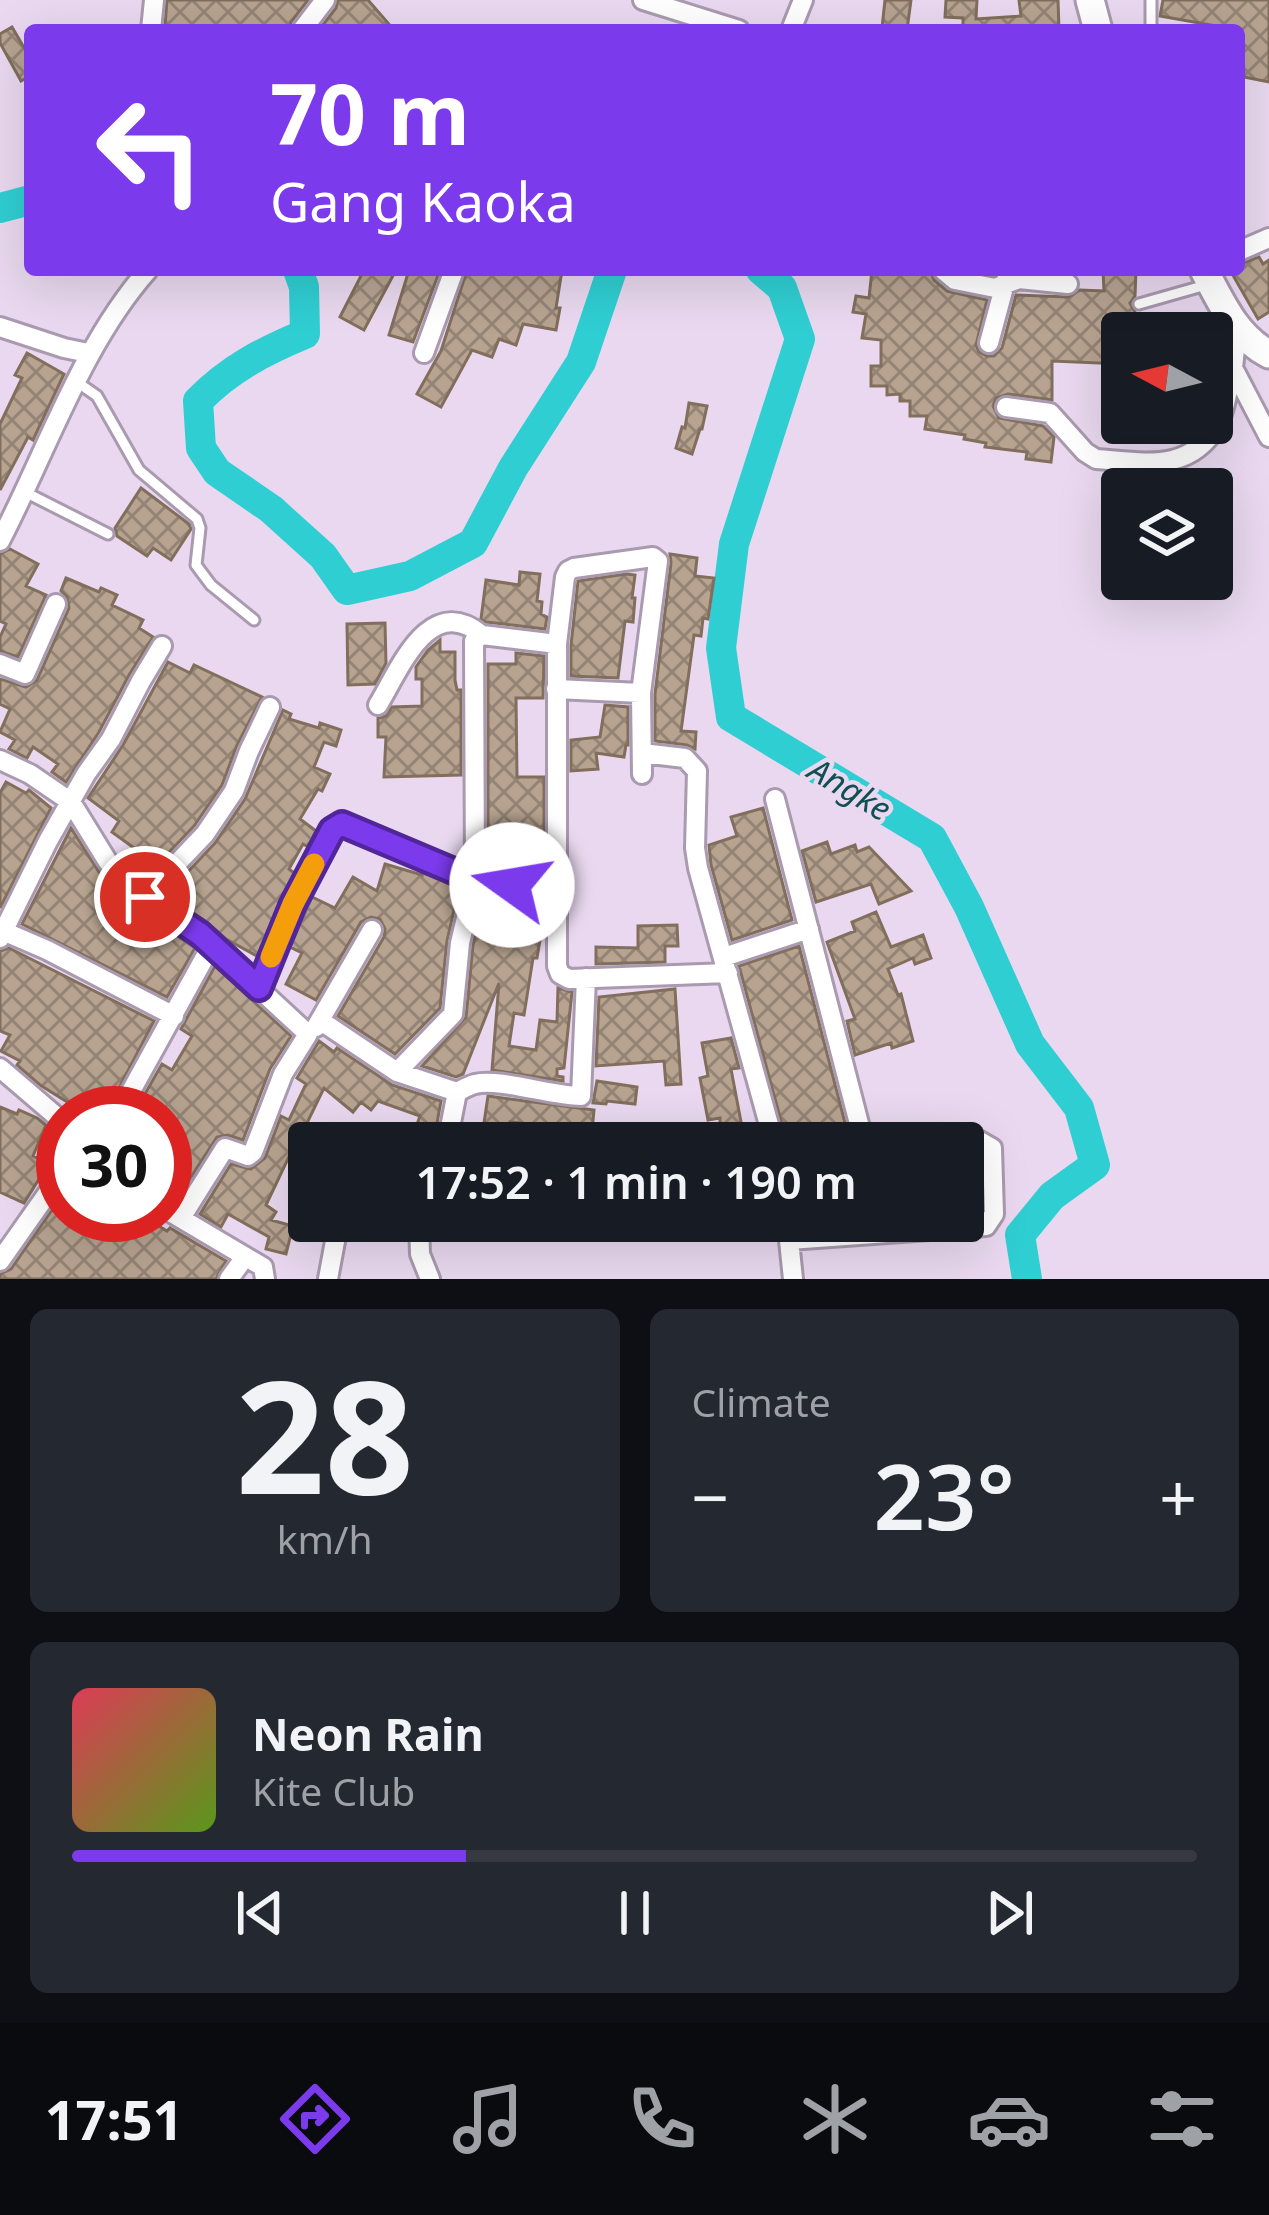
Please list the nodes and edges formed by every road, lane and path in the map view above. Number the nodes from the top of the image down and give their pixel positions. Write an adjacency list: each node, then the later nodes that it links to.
1 (325, 0): 3 (street)
2 (643, 0): 4 (street)
3 (307, 24)
4 (720, 24)
5 (144, 276): 16 (street)
6 (452, 276): 17 (street)
7 (950, 276): 9 (street)
8 (1208, 277): 11 (lane); 12 (main road)
9 (1006, 278): 10 (street); 14 (street)
10 (1068, 284)
11 (1139, 304)
12 (1237, 328): 15 (main road); 18 (street)
13 (2, 330): 16 (street)
14 (989, 343)
15 (1264, 352)
16 (88, 353): 19 (street)
17 (424, 353)
18 (1233, 368): 21 (street)
19 (77, 382): 23 (street); 27 (lane)
20 (1006, 407): 22 (street)
21 (1269, 436)
22 (1201, 444)
23 (25, 492): 24 (lane); 25 (street)
24 (108, 534)
25 (0, 542)
26 (56, 604): 31 (street)
27 (254, 620)
28 (482, 635): 29 (street); 34 (street); 41 (street)
29 (557, 644): 32 (street); 33 (street)
30 (162, 646): 40 (street)
31 (0, 664)
32 (556, 689): 33 (street); 42 (street)
33 (641, 692): 36 (street)
34 (378, 705)
35 (270, 707): 43 (street)
36 (642, 753): 38 (street); 48 (street)
37 (0, 760): 40 (street)
38 (642, 774)
39 (775, 799): 44 (street)
40 (70, 802): 43 (street); 46 (street)
41 (475, 880): 42 (street); 50 (street); 54 (street)
42 (558, 886): 49 (street)
43 (145, 897): 47 (street)
44 (809, 929): 48 (street); 60 (street)
45 (372, 930): 52 (street)
46 (1, 935): 51 (street)
47 (211, 946): 50 (street); 51 (street)
48 (726, 965): 49 (street); 59 (street)
49 (586, 978): 56 (street)
50 (259, 988): 52 (street)
51 (174, 1016): 55 (street)
52 (315, 1028): 54 (street); 62 (street)
53 (0, 1068): 57 (street)
54 (397, 1072): 56 (street)
55 (134, 1086)
56 (457, 1091): 58 (street)
57 (36, 1099)
58 (450, 1122)
59 (768, 1122)
60 (860, 1122)
61 (984, 1142): 65 (street)
62 (192, 1189)
63 (36, 1210): 70 (street)
64 (192, 1225): 69 (street)
65 (984, 1226)
66 (335, 1242): 73 (street)
67 (419, 1242): 74 (street)
68 (789, 1242): 75 (street)
69 (245, 1257): 71 (street); 72 (street)
70 (0, 1261)
71 (229, 1279)
72 (265, 1279)
73 (328, 1279)
74 (430, 1279)
75 (793, 1279)

